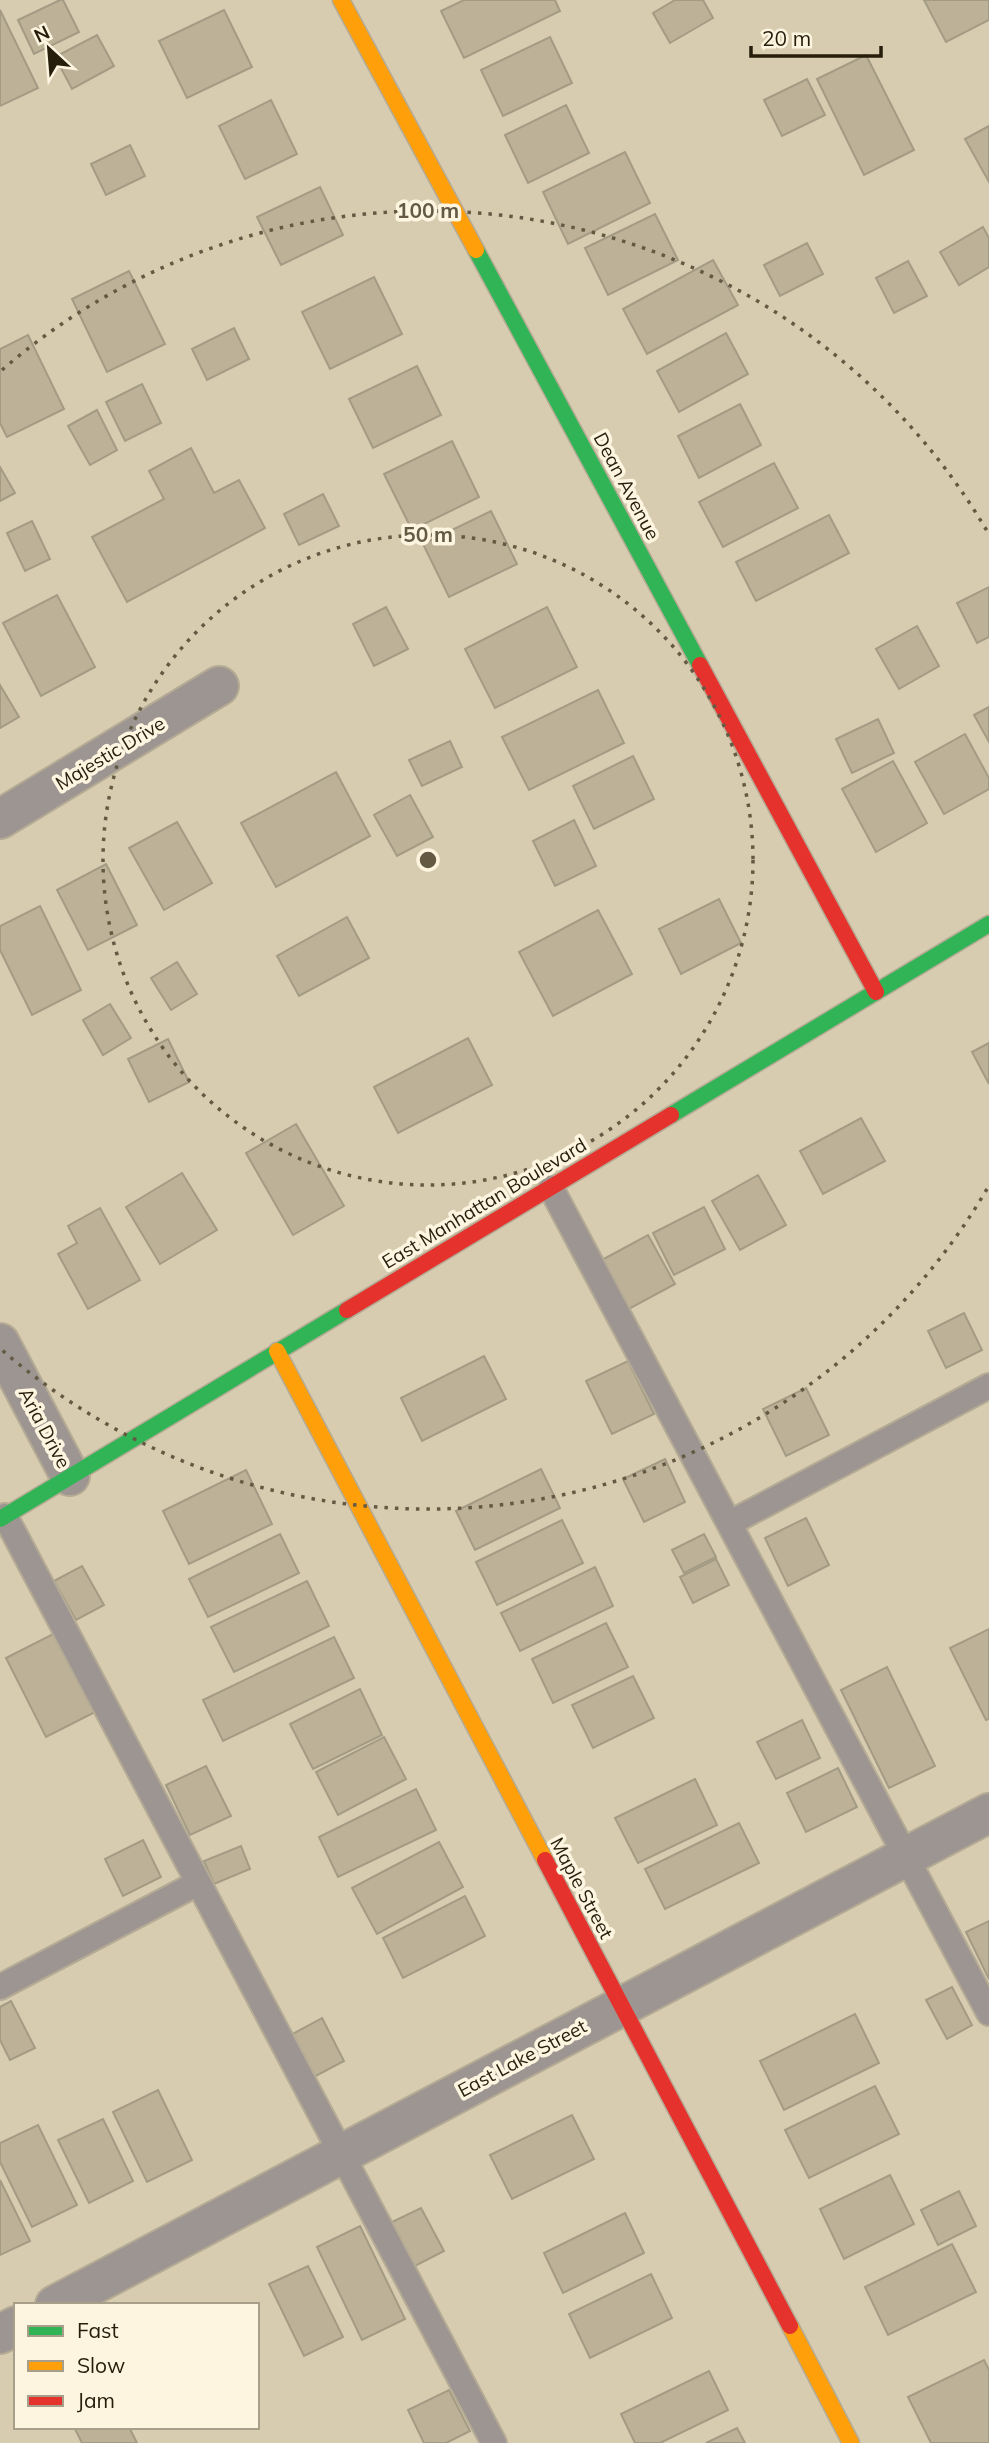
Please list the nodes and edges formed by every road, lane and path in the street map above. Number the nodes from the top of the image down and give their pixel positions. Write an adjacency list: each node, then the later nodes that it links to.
1 (341, 0): 5 (street, Dean Avenue)
2 (219, 687): 3 (street, Majestic Drive)
3 (0, 819)
4 (989, 924): 5 (street, East Manhattan Boulevard)
5 (876, 992): 6 (street, East Manhattan Boulevard)
6 (551, 1188): 8 (street, East Manhattan Boulevard); 12 (lane)
7 (0, 1343): 10 (street, Aria Drive)
8 (276, 1351): 10 (street, East Manhattan Boulevard); 17 (street, Maple Street)
9 (989, 1387): 12 (lane)
10 (70, 1476): 11 (street, East Manhattan Boulevard)
11 (3, 1517): 15 (lane)
12 (730, 1522): 14 (lane)
13 (989, 1813): 14 (street, East Lake Street)
14 (907, 1856): 17 (street, East Lake Street); 18 (lane)
15 (198, 1883): 16 (lane); 19 (lane)
16 (0, 1987)
17 (621, 2006): 19 (street, East Lake Street); 22 (street, Maple Street)
18 (989, 2012)
19 (341, 2152): 20 (street, East Lake Street); 21 (lane)
20 (59, 2303)
21 (494, 2443)
22 (851, 2443)

